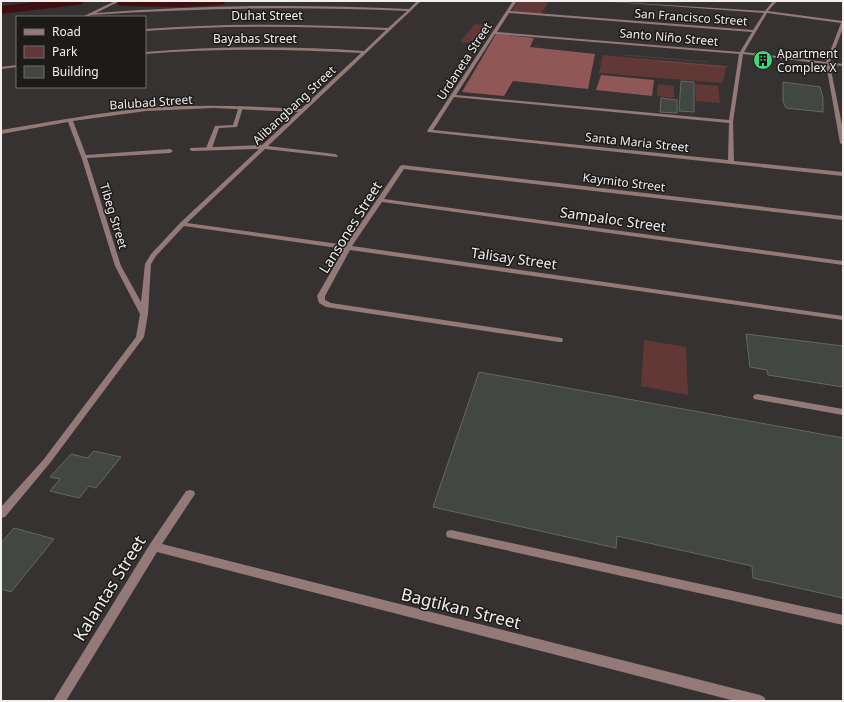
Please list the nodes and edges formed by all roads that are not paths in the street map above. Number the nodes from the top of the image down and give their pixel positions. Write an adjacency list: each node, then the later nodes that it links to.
1 (118, 1): 9 (street)
2 (419, 1): 6 (street, Alibangbang Street)
3 (515, 1): 7 (street, Urdaneta Street)
4 (602, 1): 8 (street)
5 (775, 1): 8 (street)
6 (410, 10): 9 (street); 13 (street, Alibangbang Street)
7 (507, 12): 14 (street, San Francisco Street); 15 (street, Urdaneta Street)
8 (766, 12): 11 (street); 14 (street)
9 (90, 14): 10 (street)
10 (86, 16)
11 (843, 22): 19 (street)
12 (146, 30): 13 (street, Duhat Street)
13 (390, 30): 16 (street, Alibangbang Street)
14 (754, 31): 18 (street)
15 (494, 33): 18 (street, Santo Niño Street); 23 (street, Urdaneta Street)
16 (366, 52): 17 (street, Bayabas Street); 25 (street, Alibangbang Street)
17 (146, 53)
18 (742, 53): 19 (street, Santo Niño Street); 27 (street)
19 (828, 63): 20 (street, Santo Niño Street); 30 (street)
20 (843, 65)
21 (16, 66): 22 (street)
22 (1, 68)
23 (452, 96): 27 (street); 28 (street, Urdaneta Street)
24 (241, 107): 25 (street, Balubad Street); 26 (street, Balubad Street); 32 (street)
25 (303, 111): 31 (street, Alibangbang Street)
26 (70, 120): 29 (street, Balubad Street); 36 (street, Tibeg Street)
27 (731, 122): 37 (street)
28 (430, 131): 37 (street, Santa Maria Street)
29 (1, 132)
30 (843, 143)
31 (264, 147): 32 (street); 35 (street); 42 (street, Alibangbang Street)
32 (209, 148): 33 (street)
33 (192, 149)
34 (170, 151): 36 (street)
35 (335, 156)
36 (84, 157): 45 (street, Tibeg Street)
37 (731, 162): 39 (street, Santa Maria Street)
38 (402, 168): 40 (street, Lansones Street); 41 (street, Kaymito Street)
39 (843, 174)
40 (381, 200): 43 (street, Lansones Street); 44 (street, Sampaloc Street)
41 (843, 218)
42 (182, 224): 43 (street, Talisay Street); 45 (street, Alibangbang Street)
43 (348, 248): 46 (street, Talisay Street); 47 (street, Lansones Street)
44 (843, 263)
45 (144, 314): 51 (street, Alibangbang Street)
46 (843, 318)
47 (559, 340)
48 (757, 397): 49 (street)
49 (843, 412)
50 (190, 494): 53 (street, Kalantas Street)
51 (1, 514)
52 (451, 534): 54 (street)
53 (154, 547): 55 (street, Kalantas Street); 56 (street, Bagtikan Street)
54 (843, 620)
55 (59, 701)
56 (760, 701)

